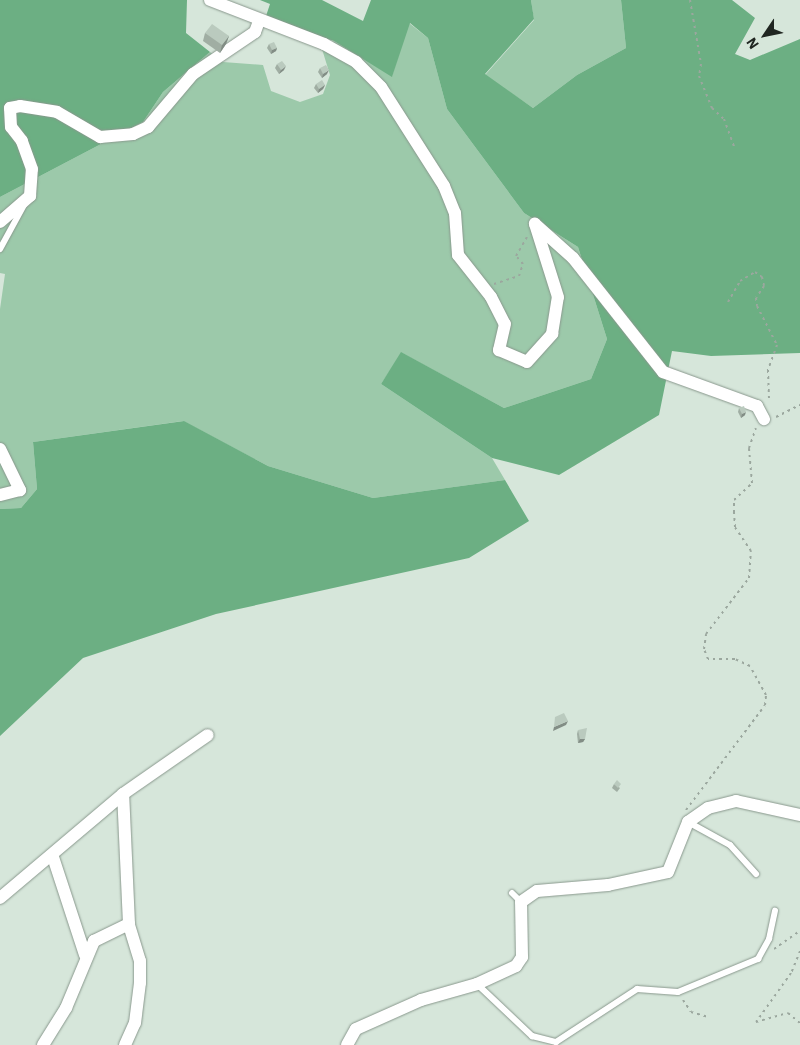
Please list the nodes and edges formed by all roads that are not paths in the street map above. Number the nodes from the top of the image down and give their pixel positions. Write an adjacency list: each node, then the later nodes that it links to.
1 (210, 0): 2 (street)
2 (235, 5): 3 (street)
3 (259, 21): 4 (street); 7 (street)
4 (25, 204): 5 (street); 6 (lane)
5 (0, 222)
6 (0, 249)
7 (764, 419)
8 (0, 449): 9 (street)
9 (0, 495)
10 (208, 735): 11 (street)
11 (123, 794): 14 (street); 18 (street)
12 (800, 814): 13 (street)
13 (688, 822): 15 (lane); 20 (street)
14 (52, 857): 16 (street); 19 (street)
15 (756, 874)
16 (0, 898)
17 (775, 911): 20 (lane)
18 (129, 924): 19 (street); 22 (street)
19 (85, 955): 21 (street)
20 (476, 984): 23 (street)
21 (43, 1045)
22 (125, 1045)
23 (347, 1045)

